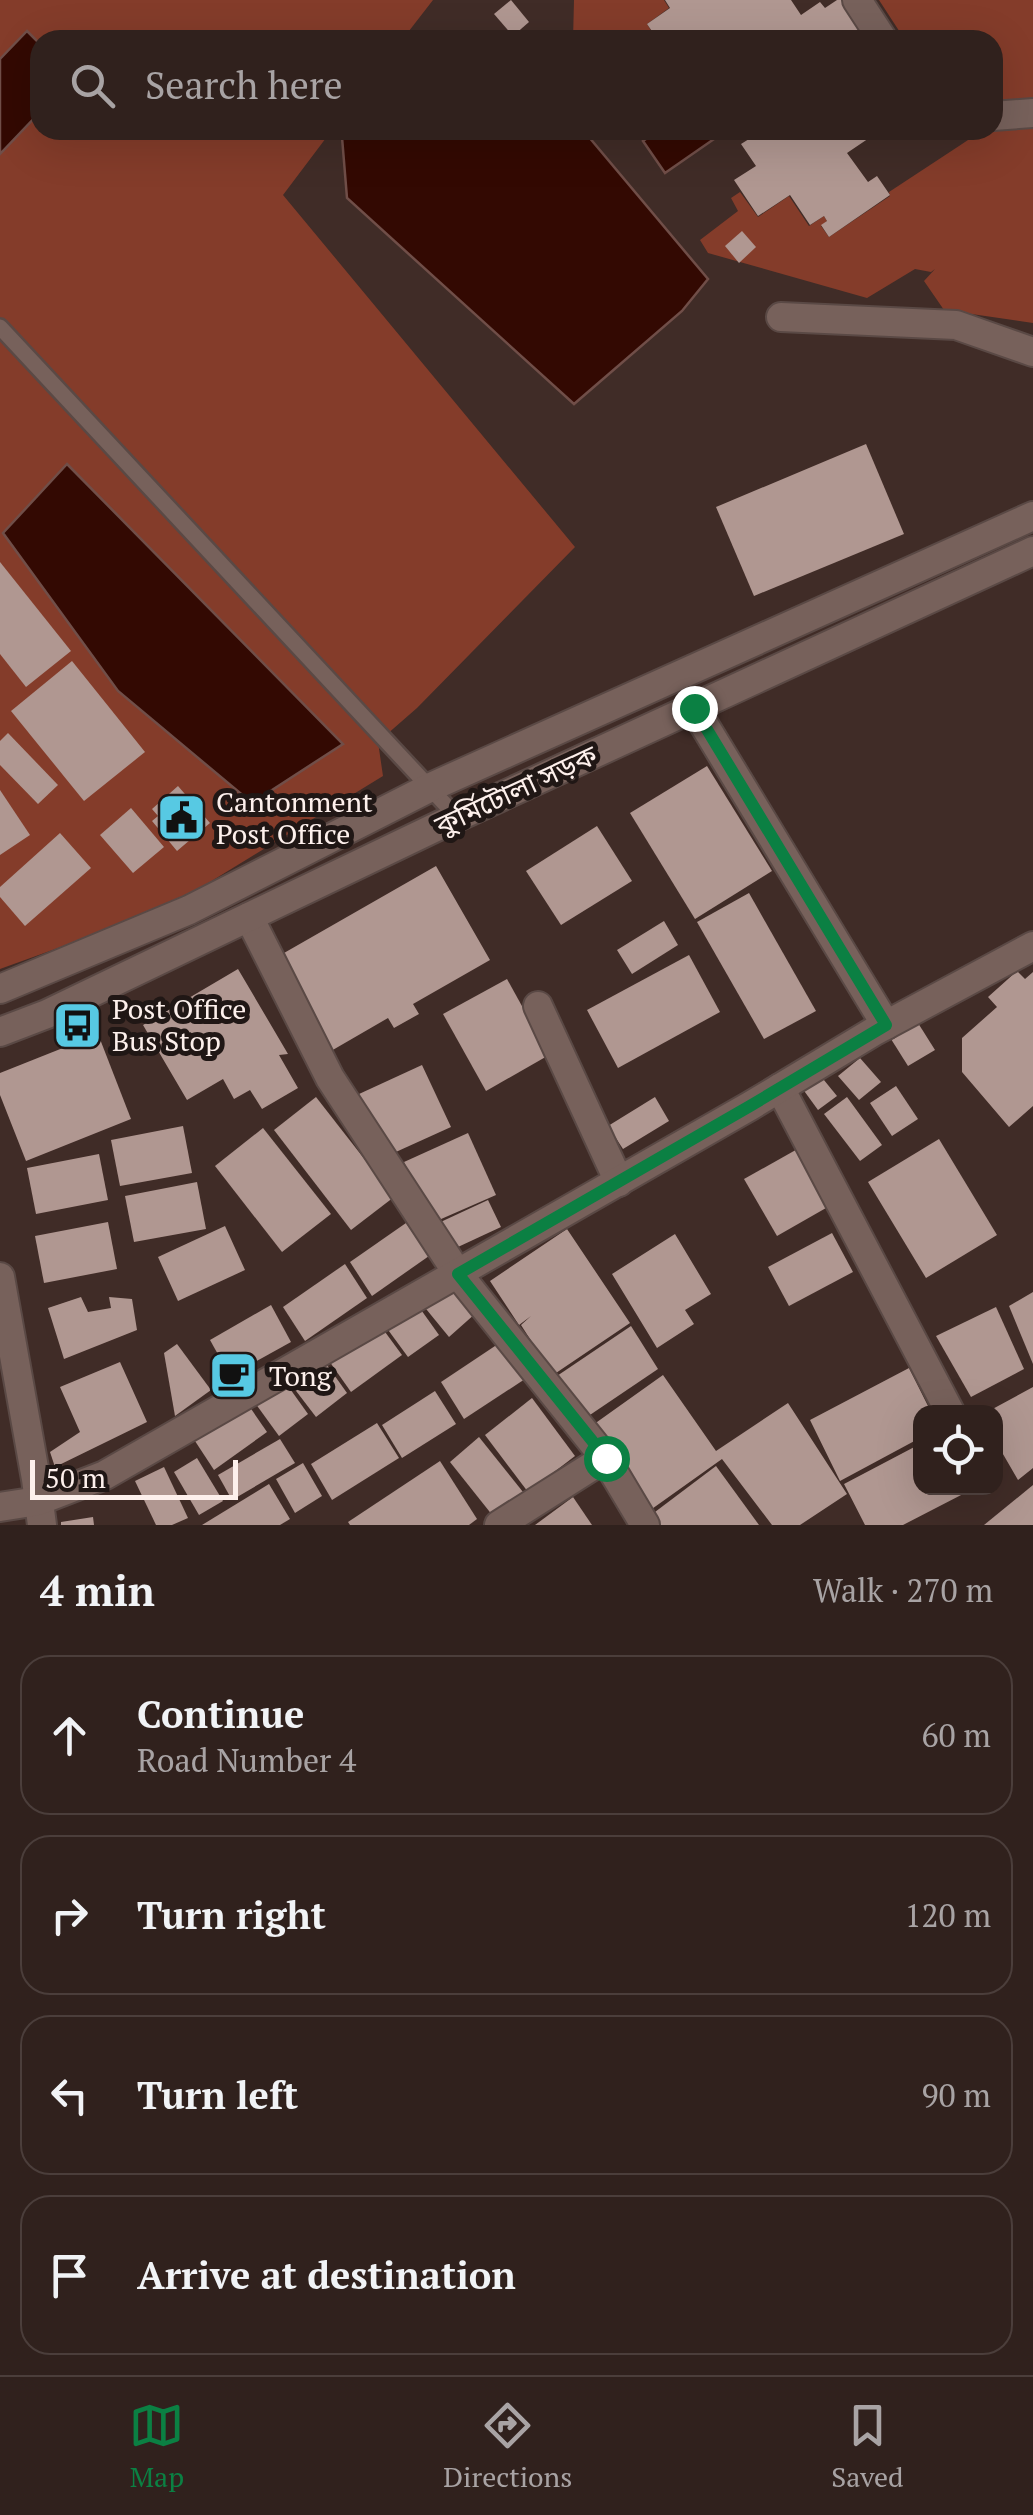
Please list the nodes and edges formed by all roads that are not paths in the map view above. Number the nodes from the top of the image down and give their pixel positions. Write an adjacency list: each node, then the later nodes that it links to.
1 (857, 0): 2 (street)
2 (876, 30)
3 (1033, 113): 4 (street)
4 (1003, 115)
5 (781, 317): 7 (street)
6 (0, 326): 11 (lane)
7 (1033, 352)
8 (1033, 516): 11 (street, কুর্মিটোলা সড়ক)
9 (1033, 551): 10 (street, কুর্মিটোলা সড়ক)
10 (694, 708): 12 (street, কুর্মিটোলা সড়ক); 17 (street)
11 (431, 787): 12 (lane); 15 (street, কুর্মিটোলা সড়ক)
12 (457, 817): 13 (street, কুর্মিটোলা সড়ক)
13 (249, 917): 18 (street, কুর্মিটোলা সড়ক); 21 (street)
14 (1033, 946): 17 (street)
15 (0, 989)
16 (538, 1006): 20 (street)
17 (886, 1025): 19 (street)
18 (0, 1032)
19 (780, 1088): 20 (street); 23 (street)
20 (619, 1182): 21 (street)
21 (458, 1274): 24 (street); 26 (street)
22 (0, 1276): 26 (street)
23 (946, 1405)
24 (606, 1458): 27 (street); 28 (street)
25 (0, 1506): 26 (street)
26 (40, 1513)
27 (499, 1525)
28 (645, 1525)

